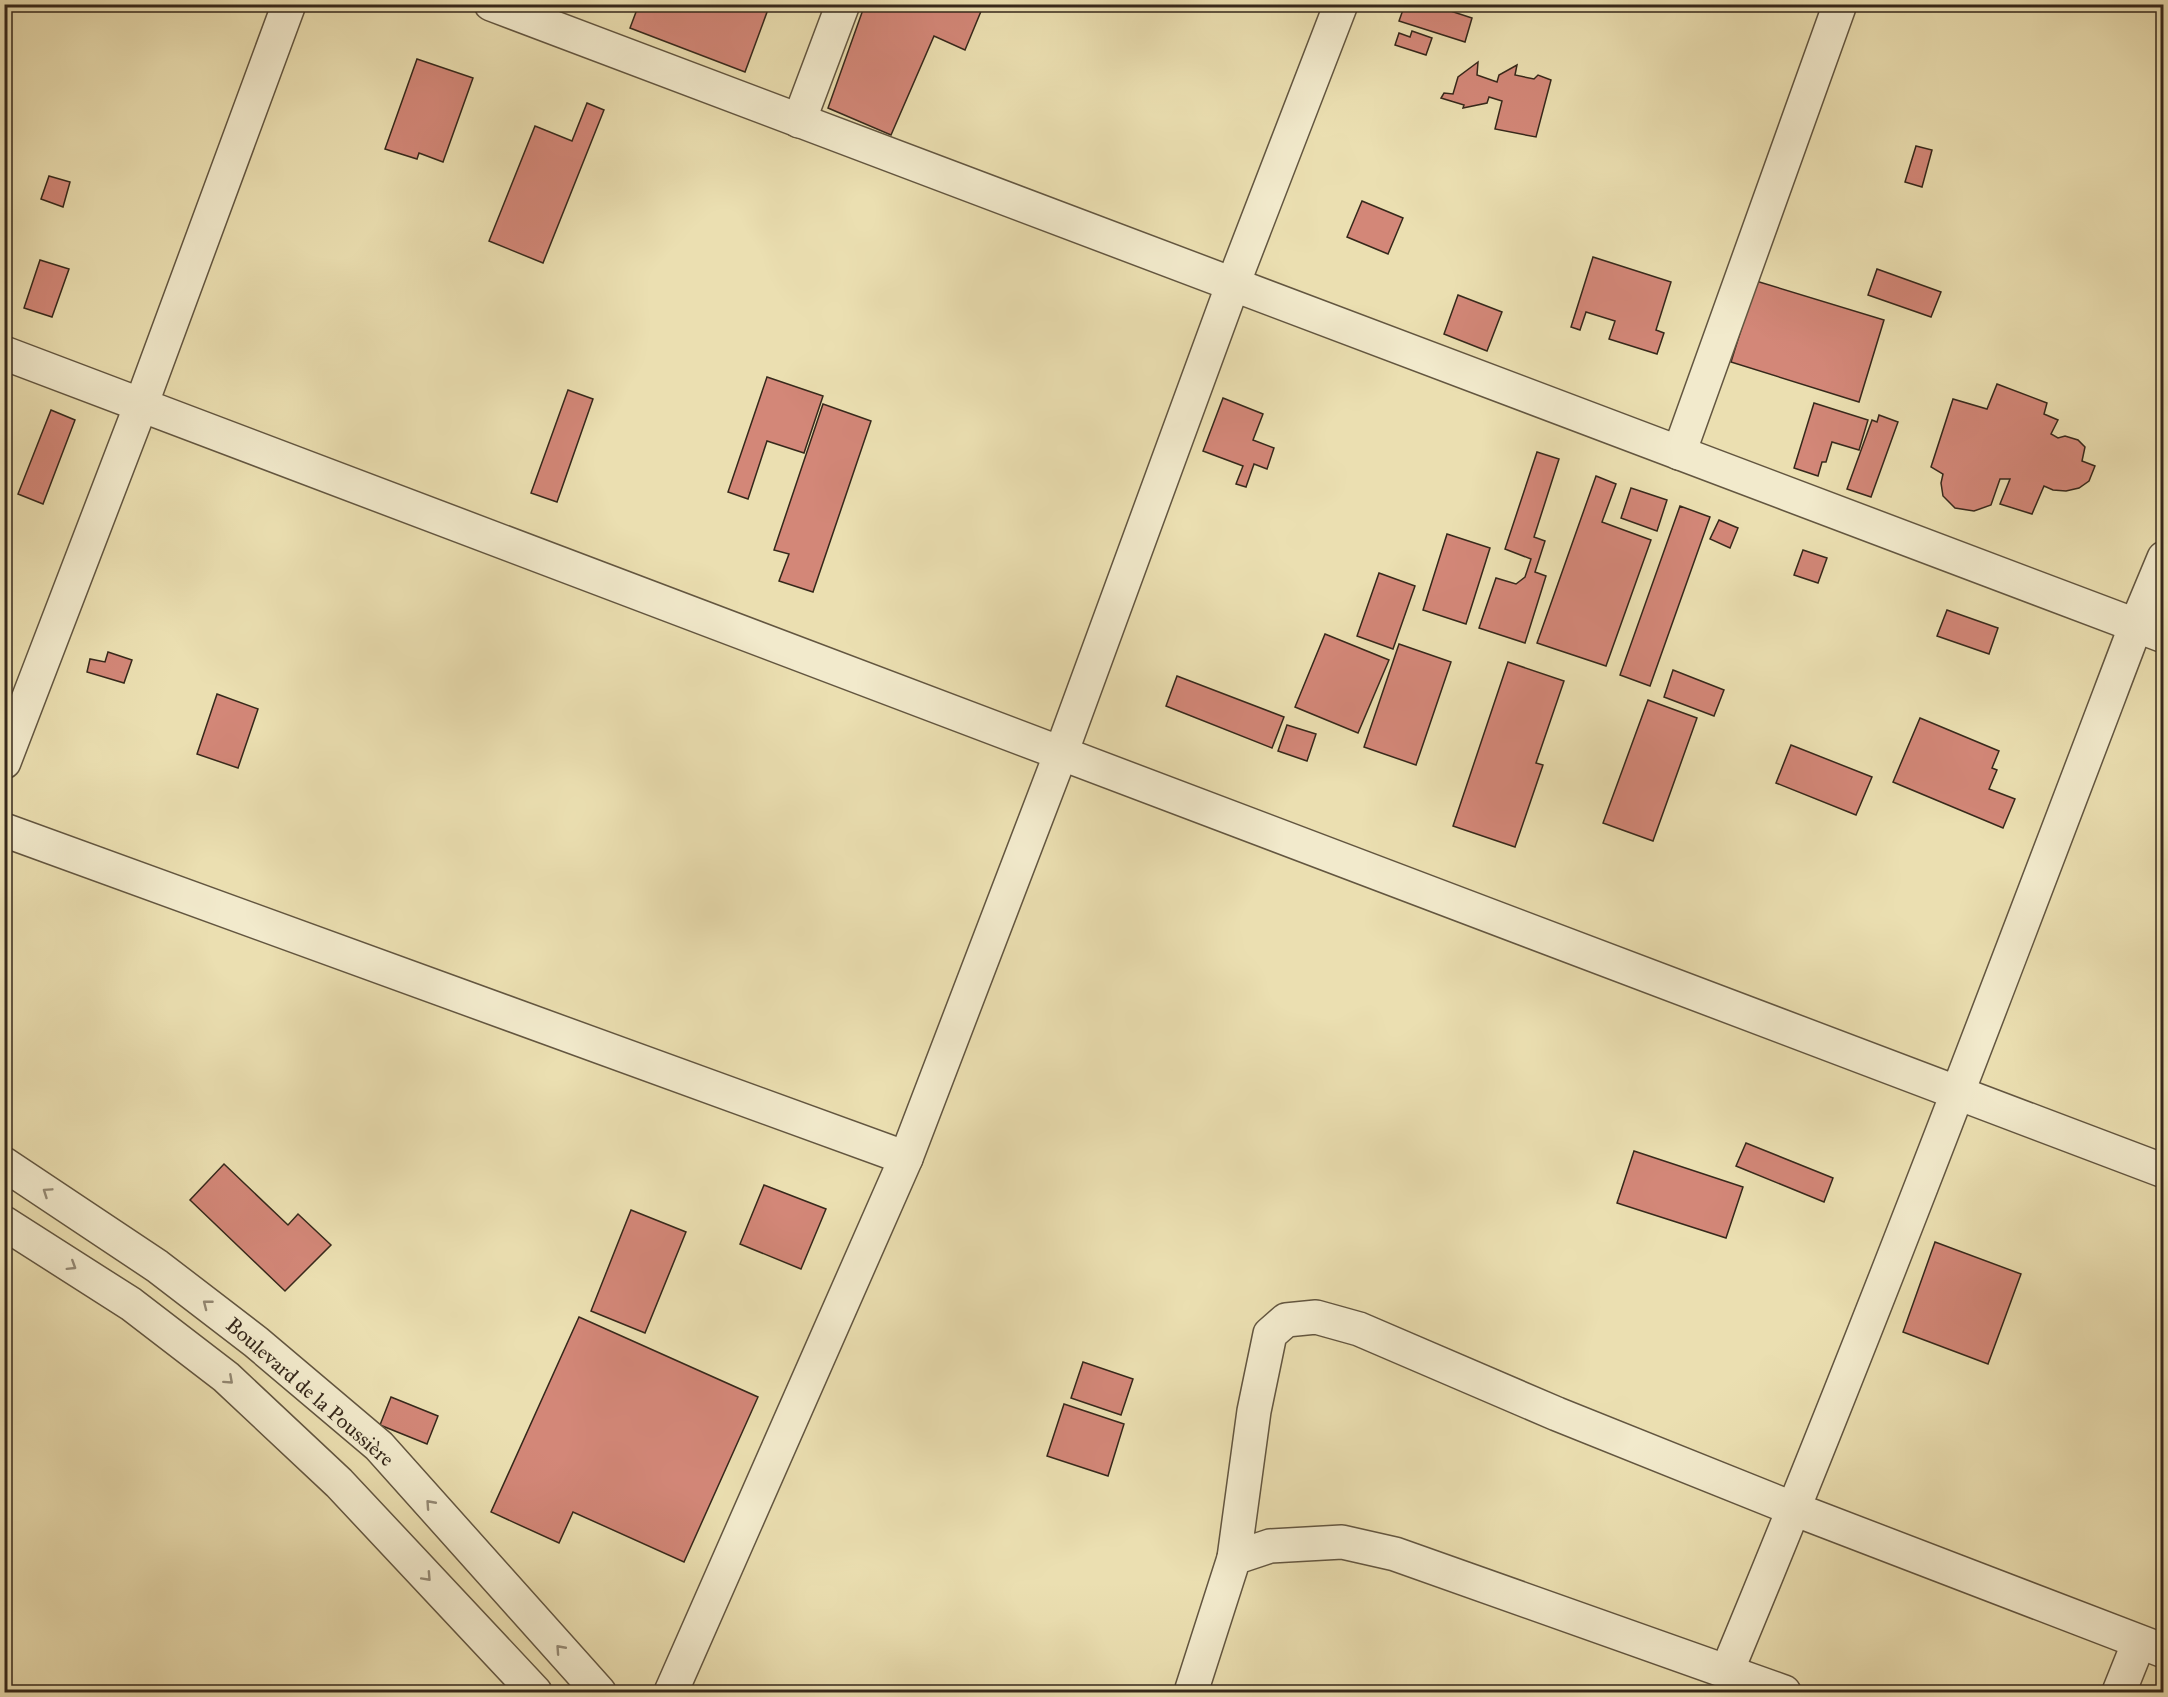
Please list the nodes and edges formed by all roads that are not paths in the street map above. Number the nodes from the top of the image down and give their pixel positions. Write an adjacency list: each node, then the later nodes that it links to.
1 (289, 4): 9 (street)
2 (491, 4): 6 (street)
3 (843, 4): 6 (street)
4 (1341, 4): 7 (street)
5 (1840, 4): 10 (street)
6 (799, 121): 7 (street)
7 (1233, 284): 10 (street); 13 (street)
8 (4, 353): 9 (street)
9 (141, 405): 13 (street); 14 (street)
10 (1679, 453): 12 (street)
11 (2163, 558): 12 (street)
12 (2150, 630): 16 (street)
13 (1061, 753): 16 (street); 17 (street)
14 (4, 762)
15 (4, 830): 17 (street)
16 (1959, 1094): 19 (street); 21 (street)
17 (906, 1158): 27 (street)
18 (4, 1164): 26 (street, Boulevard de la Poussière, one-way to 18)
19 (2163, 1171)
20 (4, 1223): 25 (street, Boulevard de la Poussière, one-way to 25)
21 (1794, 1509): 22 (street); 23 (street); 24 (street)
22 (1234, 1558): 24 (street); 28 (street)
23 (2151, 1646): 30 (street)
24 (1727, 1671): 29 (street)
25 (535, 1692)
26 (599, 1692)
27 (671, 1692)
28 (1191, 1692)
29 (1784, 1692)
30 (2120, 1692)

